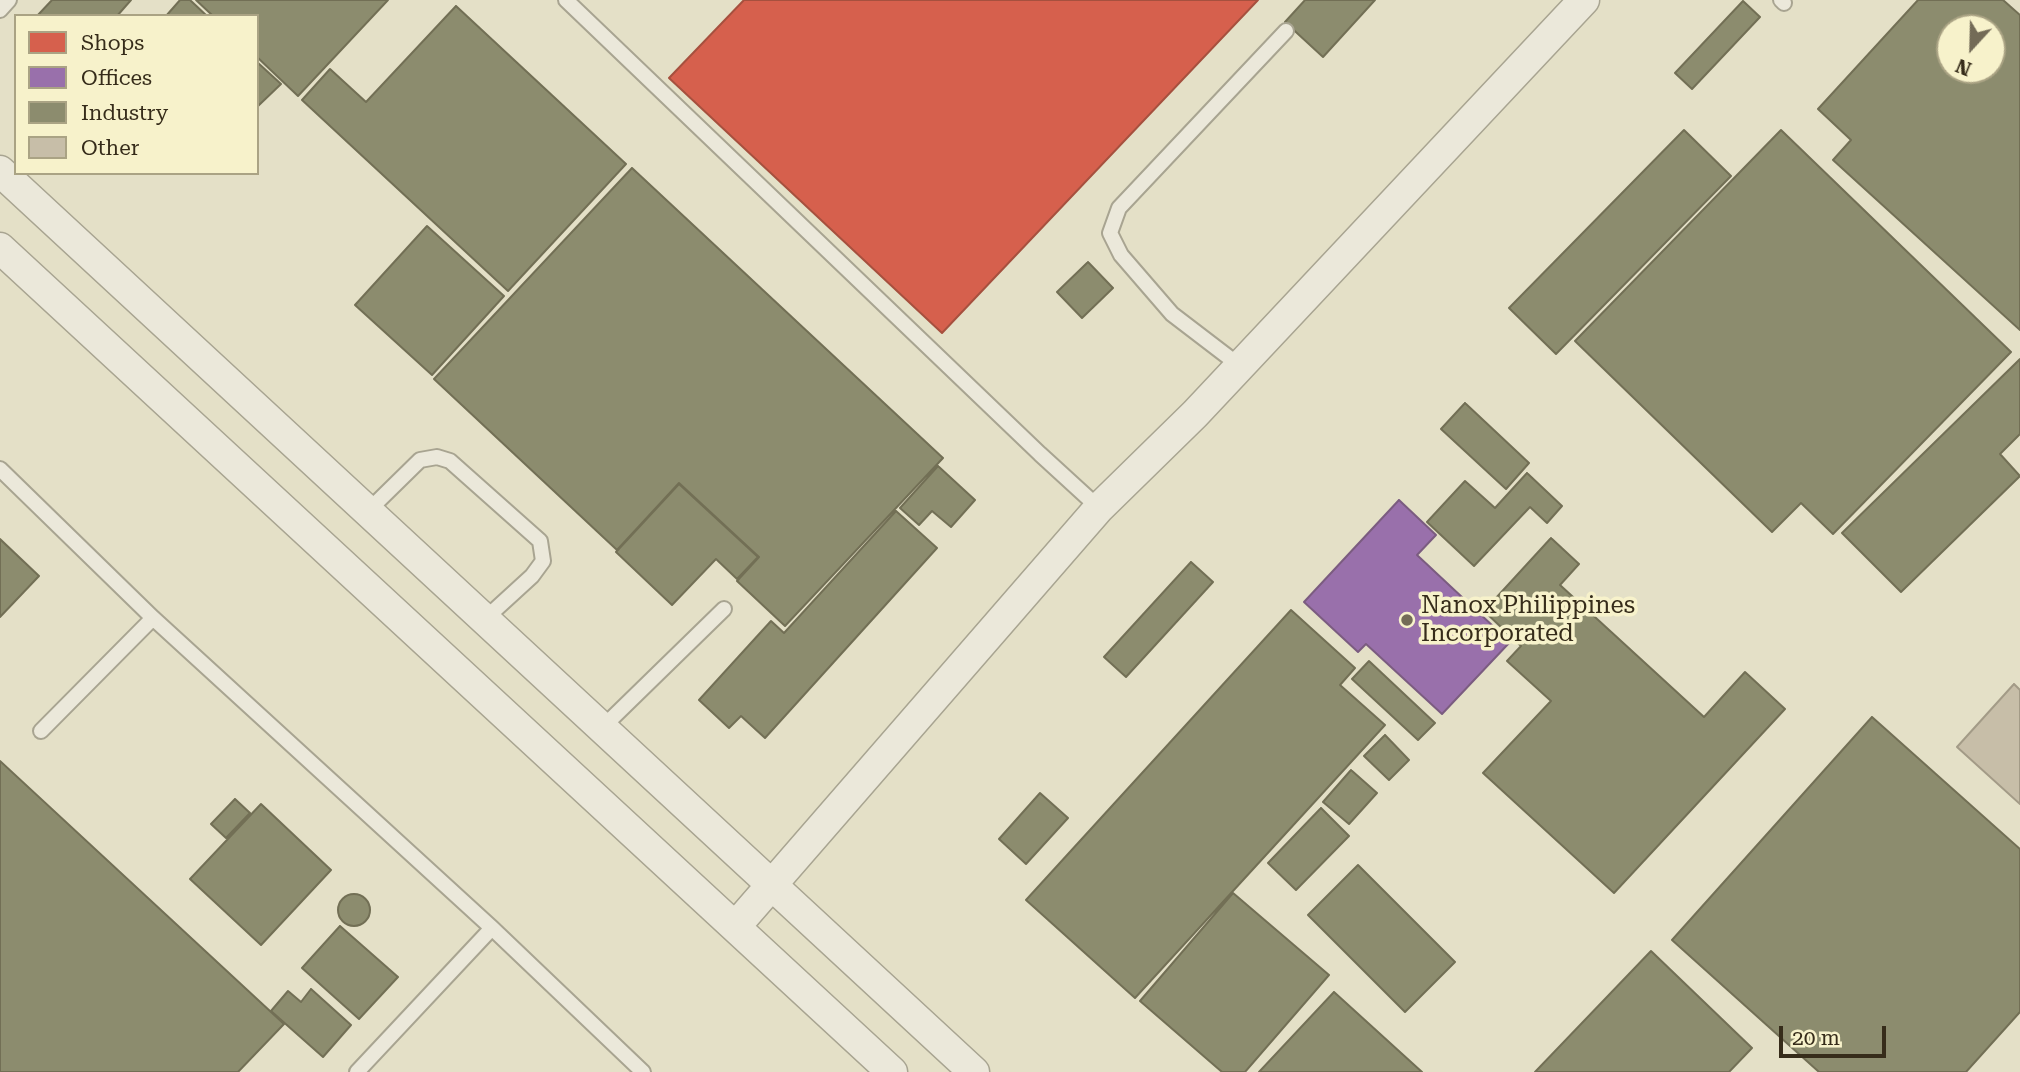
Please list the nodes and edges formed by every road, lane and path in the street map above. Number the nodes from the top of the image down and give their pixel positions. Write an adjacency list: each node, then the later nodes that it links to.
1 (9, 0): 4 (lane)
2 (566, 0): 10 (lane)
3 (1584, 0): 8 (street)
4 (0, 10)
5 (1286, 31): 8 (lane)
6 (0, 171): 11 (street)
7 (0, 248): 18 (street)
8 (1240, 366): 10 (street)
9 (0, 469): 13 (lane)
10 (1099, 508): 17 (street)
11 (368, 512): 14 (street); 14 (lane)
12 (724, 609): 15 (lane)
13 (153, 618): 16 (lane); 19 (lane)
14 (485, 620): 15 (street)
15 (602, 728): 17 (street)
16 (41, 731)
17 (773, 886): 18 (street); 23 (street)
18 (736, 927): 22 (street)
19 (492, 928): 20 (lane); 21 (lane)
20 (357, 1072)
21 (643, 1072)
22 (892, 1072)
23 (974, 1072)

